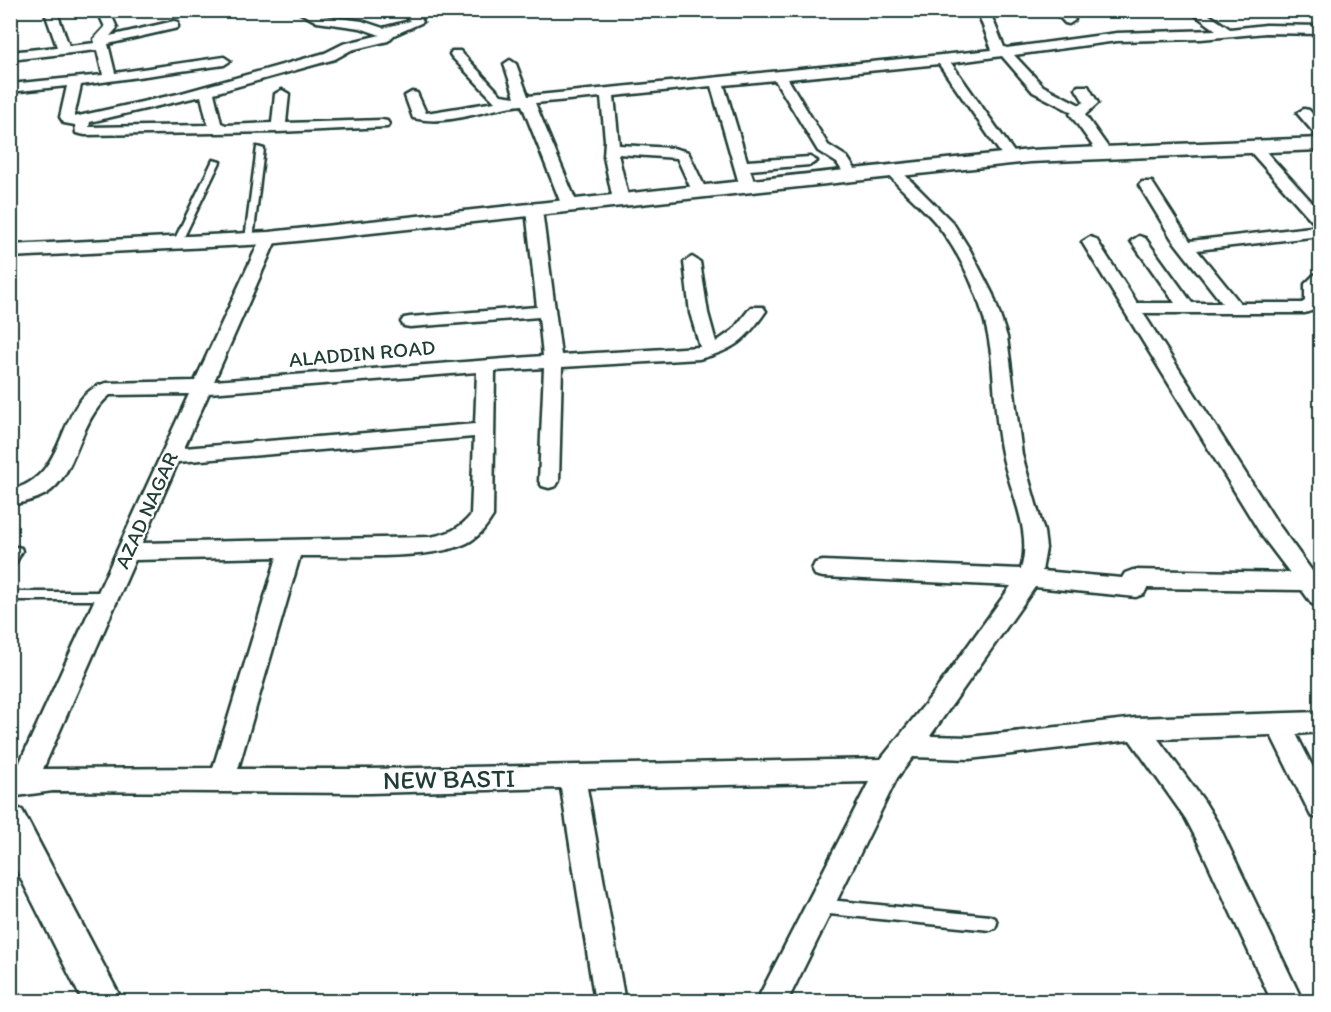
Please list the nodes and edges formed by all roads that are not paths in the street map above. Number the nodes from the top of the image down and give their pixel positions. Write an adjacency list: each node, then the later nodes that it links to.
1 (50, 10): 14 (street)
2 (103, 10): 13 (street)
3 (301, 10): 11 (street)
4 (408, 10): 11 (street)
5 (983, 10): 15 (street)
6 (1059, 10): 8 (street)
7 (1194, 10): 12 (street)
8 (1069, 20)
9 (174, 26): 13 (street)
10 (1320, 30): 12 (street)
11 (386, 32): 27 (street)
12 (1226, 32): 15 (street)
13 (101, 44): 17 (street); 23 (street)
14 (63, 46)
15 (1001, 52): 18 (street); 35 (street)
16 (456, 54): 34 (street)
17 (10, 56)
18 (943, 60): 22 (street); 47 (street)
19 (224, 61): 20 (street)
20 (201, 64): 23 (street); 27 (street)
21 (510, 64): 33 (street)
22 (779, 75): 25 (street); 52 (street)
23 (110, 78): 24 (street)
24 (75, 82): 26 (street); 37 (street)
25 (716, 82): 29 (street); 50 (street)
26 (10, 88)
27 (213, 89): 37 (street); 40 (street)
28 (1083, 89): 35 (street)
29 (607, 93): 33 (street); 45 (street)
30 (282, 94): 39 (street)
31 (412, 96): 34 (street)
32 (1041, 99): 35 (street)
33 (525, 100): 34 (street); 57 (street)
34 (508, 102)
35 (1078, 112): 46 (street)
36 (1304, 113): 41 (street)
37 (83, 120): 40 (street)
38 (382, 124): 39 (street)
39 (278, 128): 40 (street)
40 (224, 129)
41 (1320, 131)
42 (1320, 144): 43 (street)
43 (1254, 147): 46 (street); 59 (street)
44 (260, 149): 61 (lane)
45 (612, 149): 55 (street); 56 (street)
46 (1106, 153): 47 (street)
47 (1011, 158): 51 (street)
48 (810, 161): 50 (street)
49 (216, 162): 63 (lane)
50 (742, 166): 54 (street)
51 (893, 171): 52 (street); 89 (street)
52 (852, 175): 54 (street)
53 (1147, 185): 65 (street)
54 (748, 187): 55 (street)
55 (699, 192): 56 (street)
56 (621, 200): 57 (street)
57 (570, 206): 58 (street)
58 (534, 210): 61 (street); 73 (street)
59 (1320, 220)
60 (1320, 231): 65 (street)
61 (259, 239): 63 (street); 79 (street, AZAD NAGAR)
62 (1139, 241): 71 (street)
63 (177, 243): 66 (street)
64 (1090, 243): 70 (street)
65 (1186, 246): 72 (street)
66 (10, 251)
67 (692, 262): 76 (street)
68 (1320, 279): 69 (street)
69 (1316, 307): 72 (street)
70 (1132, 308): 71 (street); 90 (street)
71 (1187, 308): 72 (street)
72 (1235, 308)
73 (547, 311): 75 (street); 77 (street)
74 (757, 311): 76 (street, ALADDIN ROAD)
75 (410, 322)
76 (710, 351): 77 (street, ALADDIN ROAD)
77 (553, 361): 78 (street, ALADDIN ROAD); 82 (street)
78 (486, 365): 79 (street, ALADDIN ROAD); 80 (street)
79 (200, 388): 81 (street, AZAD NAGAR); 83 (street, ALADDIN ROAD)
80 (484, 430): 81 (street); 84 (street)
81 (170, 456): 86 (street, AZAD NAGAR)
82 (549, 481)
83 (10, 498)
84 (291, 548): 86 (street); 99 (street)
85 (17, 551): 87 (lane)
86 (127, 552): 92 (street, AZAD NAGAR)
87 (10, 563)
88 (823, 569): 89 (street)
89 (1029, 578): 90 (street); 96 (street)
90 (1314, 590)
91 (10, 596): 92 (lane)
92 (108, 596): 100 (street, AZAD NAGAR)
93 (1278, 723): 94 (street); 95 (street); 101 (street)
94 (1320, 723)
95 (1136, 729): 96 (street); 108 (street)
96 (905, 746): 97 (street)
97 (888, 770): 98 (street, NEW BASTI); 103 (street)
98 (572, 777): 99 (street, NEW BASTI); 106 (street)
99 (222, 780): 100 (street, NEW BASTI)
100 (17, 784)
101 (1320, 807)
102 (10, 821): 105 (street)
103 (819, 906): 104 (lane); 107 (street)
104 (990, 923)
105 (104, 1002)
106 (610, 1002)
107 (771, 1002)
108 (1288, 1002)

